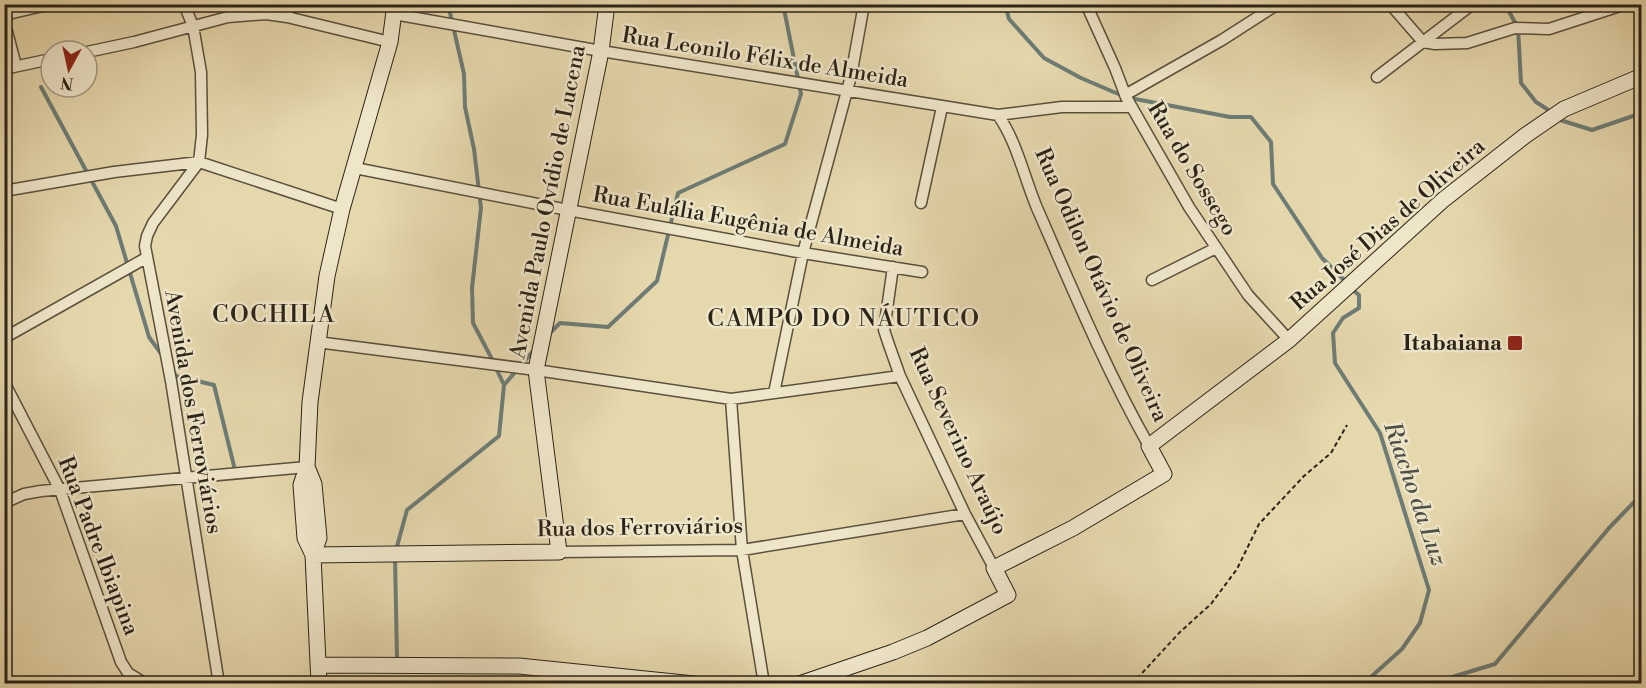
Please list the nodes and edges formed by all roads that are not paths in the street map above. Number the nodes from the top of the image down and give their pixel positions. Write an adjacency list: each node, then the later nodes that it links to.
1 (51, 4): 12 (street)
2 (184, 4): 15 (street)
3 (289, 4): 13 (street)
4 (607, 4): 19 (street, Avenida Paulo Ovídio de Lucena)
5 (864, 4): 24 (street)
6 (1278, 4): 25 (street)
7 (1390, 4): 17 (street)
8 (1626, 4): 17 (street)
9 (1086, 5): 25 (street, Rua do Sossego)
10 (1470, 6): 17 (street)
11 (395, 9): 16 (street); 19 (street, Rua Leonilo Félix de Almeida)
12 (4, 15)
13 (287, 17): 15 (street); 16 (street)
14 (4, 20): 21 (street)
15 (193, 26): 18 (street); 29 (street)
16 (390, 42): 30 (street)
17 (1423, 42): 23 (street)
18 (99, 49)
19 (601, 51): 24 (street, Rua Leonilo Félix de Almeida); 34 (street, Avenida Paulo Ovídio de Lucena)
20 (39, 61): 21 (street)
21 (10, 67)
22 (1641, 76): 42 (street, Rua José Dias de Oliveira)
23 (1377, 77)
24 (846, 90): 26 (street, Rua Leonilo Félix de Almeida); 36 (street)
25 (1125, 95): 27 (street, Rua do Sossego)
26 (942, 107): 28 (street, Rua Leonilo Félix de Almeida); 32 (street)
27 (1132, 107): 28 (street, Rua Leonilo Félix de Almeida); 35 (street, Rua do Sossego)
28 (998, 115): 49 (street, Rua Odilon Otávio de Oliveira)
29 (199, 162): 31 (street); 33 (street); 37 (street, Avenida dos Ferroviários)
30 (355, 168): 33 (street); 34 (street, Rua Eulália Eugênia de Almeida)
31 (4, 191)
32 (921, 203)
33 (342, 209): 43 (street)
34 (568, 210): 36 (street, Rua Eulália Eugênia de Almeida); 44 (street, Avenida Paulo Ovídio de Lucena)
35 (1216, 249): 40 (street); 42 (street, Rua do Sossego)
36 (802, 253): 38 (street, Rua Eulália Eugênia de Almeida); 47 (street)
37 (147, 258): 41 (street); 51 (street, Avenida dos Ferroviários)
38 (893, 267): 39 (street, Rua Eulália Eugênia de Almeida); 45 (street, Rua Severino Araújo)
39 (922, 272)
40 (1152, 280)
41 (4, 338)
42 (1289, 340): 49 (street, Rua José Dias de Oliveira)
43 (317, 342): 44 (street); 50 (street)
44 (536, 370): 48 (street); 56 (street, Avenida Paulo Ovídio de Lucena)
45 (900, 376): 47 (street); 54 (street, Rua Severino Araújo)
46 (4, 382): 52 (street, Rua Padre Ibiapina)
47 (774, 393): 48 (street)
48 (731, 399): 55 (street)
49 (1149, 446): 58 (street, Rua Odilon Otávio de Oliveira)
50 (307, 468): 51 (street); 57 (street)
51 (186, 478): 52 (street); 61 (street, Avenida dos Ferroviários)
52 (60, 490): 53 (street); 60 (street, Rua Padre Ibiapina)
53 (4, 503)
54 (965, 514): 55 (street, Rua dos Ferroviários); 58 (street, Rua Severino Araújo)
55 (742, 550): 56 (street, Rua dos Ferroviários); 66 (street)
56 (560, 552): 57 (street, Rua dos Ferroviários)
57 (313, 555): 59 (street)
58 (994, 568): 67 (street, Rua Severino Araújo)
59 (319, 665): 64 (street); 65 (street)
60 (146, 684)
61 (219, 684)
62 (244, 684): 63 (street)
63 (283, 684)
64 (319, 684)
65 (694, 684)
66 (764, 684)
67 (799, 684)
68 (1298, 684): 69 (street)
69 (1317, 684)

